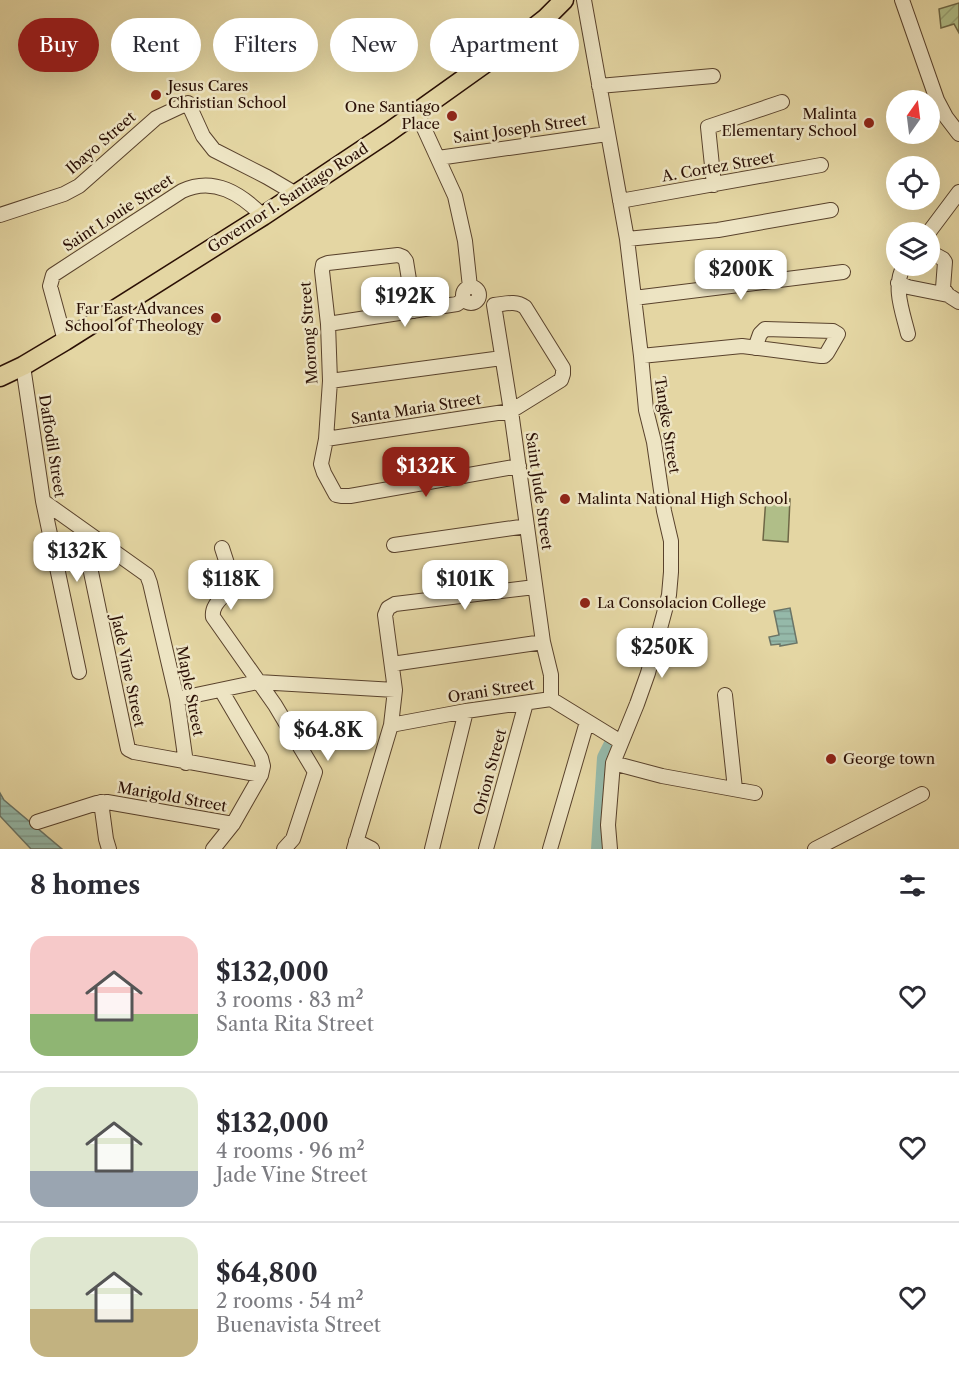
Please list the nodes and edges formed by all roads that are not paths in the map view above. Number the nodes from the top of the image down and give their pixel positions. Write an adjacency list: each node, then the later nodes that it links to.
1 (564, 0): 7 (main road, Governor I. Santiago Road)
2 (584, 0): 5 (street, Tangke Street)
3 (902, 0): 9 (street)
4 (713, 76): 5 (street)
5 (598, 86): 8 (street, Tangke Street)
6 (782, 102): 12 (street)
7 (417, 113): 10 (street); 14 (main road, Governor I. Santiago Road)
8 (607, 134): 10 (street, Saint Joseph Street); 15 (street, Tangke Street)
9 (959, 135)
10 (438, 158): 25 (street)
11 (821, 165): 12 (street, A. Cortez Street)
12 (714, 185): 15 (street, A. Cortez Street)
13 (959, 192): 19 (street)
14 (296, 194): 17 (street, Ibayo Street); 18 (main road, Governor I. Santiago Road)
15 (620, 201): 20 (street, Tangke Street)
16 (831, 210): 20 (street)
17 (0, 215)
18 (263, 216): 32 (main road, Governor I. Santiago Road); 32 (street, Saint Louie Street)
19 (936, 222)
20 (627, 239): 26 (street, Tangke Street)
21 (940, 257): 27 (street)
22 (843, 272): 26 (street)
23 (900, 276): 24 (street)
24 (898, 283): 27 (street); 31 (street)
25 (471, 295): 28 (street); 29 (street)
26 (634, 298): 34 (street, Tangke Street)
27 (954, 299)
28 (494, 305): 35 (street, Saint Jude Street); 39 (street)
29 (414, 311): 30 (street); 30 (street, Morong Street)
30 (328, 324): 38 (street, Morong Street)
31 (908, 334)
32 (65, 341): 36 (main road, Governor I. Santiago Road)
33 (755, 348): 33 (street); 34 (street)
34 (641, 356): 61 (street, Tangke Street)
35 (502, 358): 38 (street); 39 (street, Saint Jude Street)
36 (23, 366): 37 (main road, Governor I. Santiago Road); 42 (street, Daffodil Street)
37 (1, 372)
38 (330, 381): 40 (street, Morong Street)
39 (511, 411): 40 (street, Santa Maria Street); 41 (street, Saint Jude Street)
40 (326, 439): 41 (street, Morong Street)
41 (519, 466): 43 (street, Saint Jude Street)
42 (43, 501): 44 (street, Maple Street); 50 (street, Daffodil Street)
43 (527, 526): 45 (street); 47 (street, Saint Jude Street)
44 (82, 529): 55 (street, Maple Street); 62 (street, Jade Vine Street)
45 (394, 545)
46 (222, 548): 51 (street)
47 (535, 587): 48 (street, Saint Jude Street); 49 (street)
48 (543, 642): 49 (street); 56 (street, Saint Jude Street)
49 (392, 664): 53 (street)
50 (79, 672)
51 (258, 682): 52 (street); 53 (street); 72 (street)
52 (221, 690): 55 (street); 64 (street)
53 (395, 690): 60 (street)
54 (725, 694): 65 (street)
55 (177, 699): 62 (street, Maple Street)
56 (551, 699): 57 (street, Orani Street); 59 (street, Orani Street)
57 (526, 703): 58 (street, Orani Street); 77 (street, Orion Street)
58 (466, 711): 60 (street, Orani Street); 76 (street)
59 (587, 722): 61 (street, Orani Street); 78 (street)
60 (392, 725): 71 (street)
61 (621, 742): 63 (street, Tangke Street)
62 (186, 763): 64 (street)
63 (613, 763): 65 (street); 79 (street, Tangke Street)
64 (261, 775): 70 (street)
65 (735, 789): 66 (street)
66 (756, 793)
67 (922, 794): 80 (street)
68 (101, 802): 69 (street, Marigold Street); 70 (street, Marigold Street); 73 (street)
69 (37, 822)
70 (233, 824): 74 (street)
71 (355, 845): 75 (street)
72 (292, 846)
73 (109, 849)
74 (213, 849)
75 (372, 849)
76 (432, 849)
77 (486, 849)
78 (550, 849)
79 (610, 849)
80 (815, 849)

